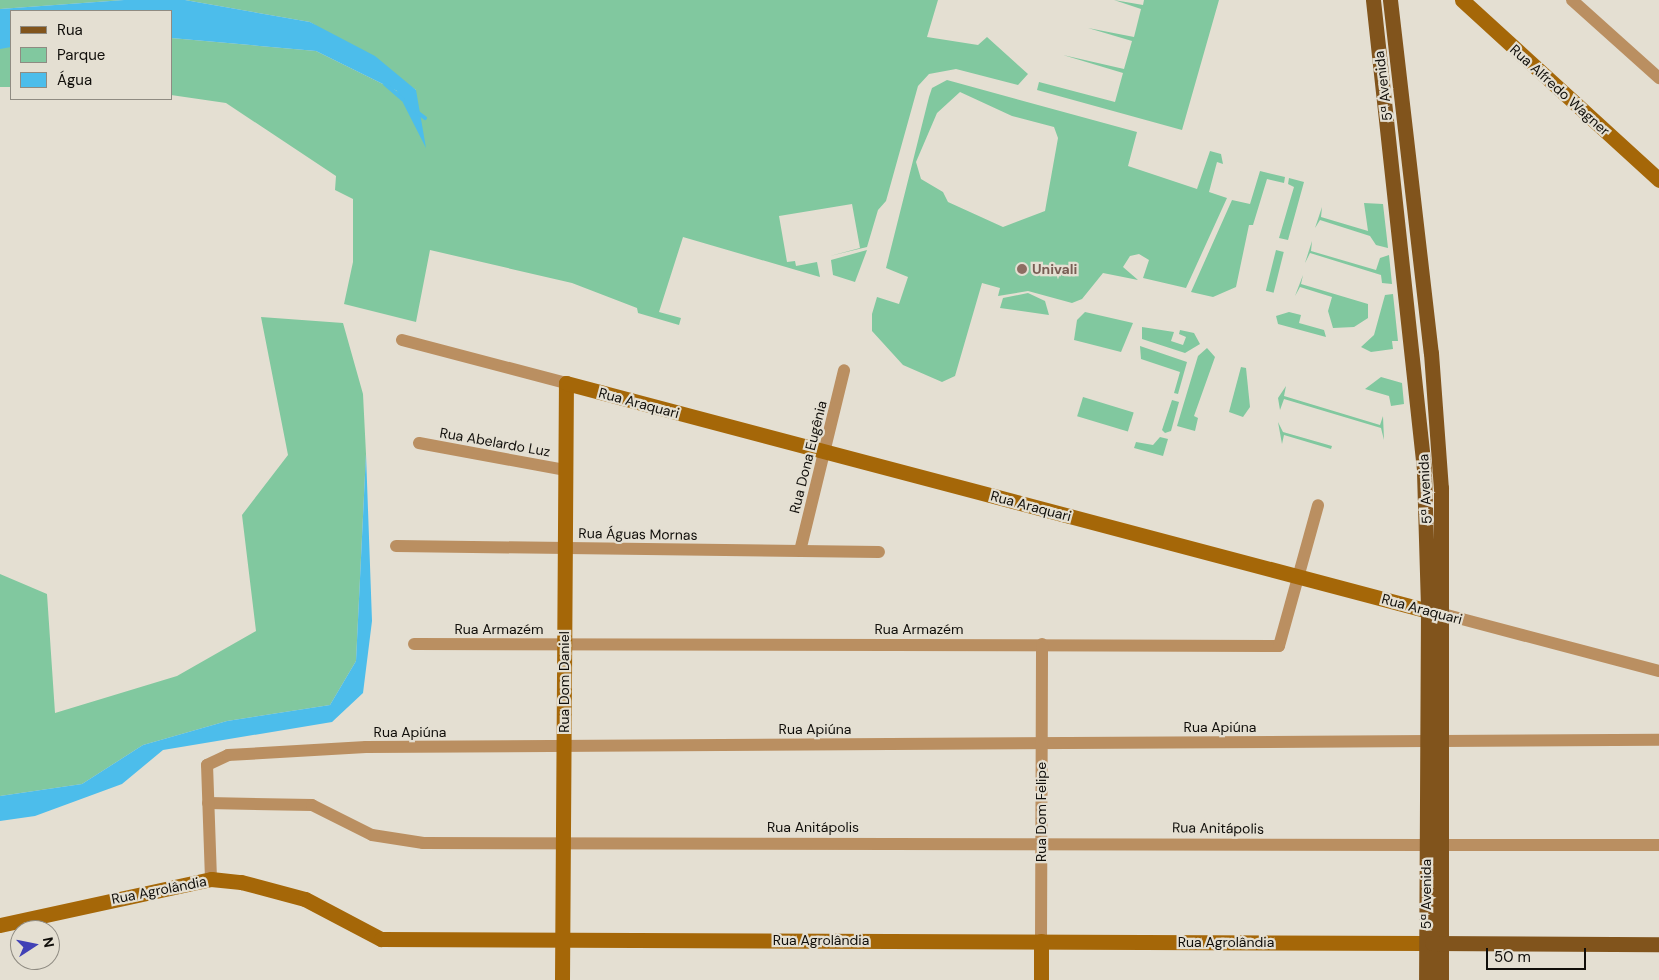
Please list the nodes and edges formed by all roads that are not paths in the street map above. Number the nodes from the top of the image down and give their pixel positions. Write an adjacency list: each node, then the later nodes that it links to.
1 (1373, 0): 19 (main road, 5ª Avenida)
2 (1390, 0): 20 (main road, 5ª Avenida)
3 (1462, 0): 6 (street, Rua Alfredo Wagner)
4 (1572, 0): 5 (street)
5 (1659, 78)
6 (1659, 180)
7 (402, 340): 9 (street, Rua Araquari)
8 (844, 370): 11 (street, Rua Dona Eugênia)
9 (566, 383): 11 (street, Rua Araquari); 12 (street, Rua Dom Daniel)
10 (419, 443): 12 (street, Rua Abelardo Luz)
11 (824, 451): 16 (street, Rua Dona Eugênia); 18 (street, Rua Araquari)
12 (565, 470): 15 (street, Rua Dom Daniel)
13 (1318, 505): 18 (street, Rua Armazém)
14 (396, 546): 15 (street, Rua Águas Mornas)
15 (565, 548): 16 (street, Rua Águas Mornas); 22 (street, Rua Dom Daniel)
16 (800, 551): 17 (street, Rua Águas Mornas)
17 (879, 552)
18 (1298, 576): 19 (street, Rua Araquari); 23 (street, Rua Armazém)
19 (1428, 610): 20 (street, Rua Araquari); 26 (main road, 5ª Avenida)
20 (1443, 614): 24 (street, Rua Araquari); 26 (main road, 5ª Avenida)
21 (414, 644): 22 (street, Rua Armazém)
22 (564, 644): 23 (street, Rua Armazém); 28 (street, Rua Dom Daniel)
23 (1042, 644): 27 (street, Rua Dom Felipe)
24 (1659, 671)
25 (1659, 740): 26 (street, Rua Apiúna)
26 (1435, 741): 27 (street, Rua Apiúna); 32 (main road, 5ª Avenida)
27 (1041, 743): 28 (street, Rua Apiúna); 30 (street, Rua Dom Felipe)
28 (564, 746): 29 (street, Rua Apiúna); 31 (street, Rua Dom Daniel)
29 (208, 804): 31 (street, Rua Anitápolis); 34 (street)
30 (1042, 841): 31 (street, Rua Anitápolis); 32 (street, Rua Anitápolis); 37 (street, Rua Dom Felipe)
31 (563, 843): 36 (street, Rua Dom Daniel)
32 (1434, 845): 33 (street, Rua Anitápolis); 38 (main road, 5ª Avenida)
33 (1659, 845)
34 (211, 879): 35 (street, Rua Agrolândia); 36 (street, Rua Agrolândia)
35 (0, 925)
36 (562, 939): 37 (street, Rua Agrolândia); 40 (street, Rua Dom Daniel)
37 (1041, 941): 38 (street, Rua Agrolândia); 41 (street, Rua Dom Felipe)
38 (1434, 943): 39 (main road, Rua Agrolândia); 42 (main road, 5ª Avenida); 43 (main road, 5ª Avenida)
39 (1659, 944)
40 (562, 980)
41 (1041, 980)
42 (1426, 980)
43 (1441, 980)

